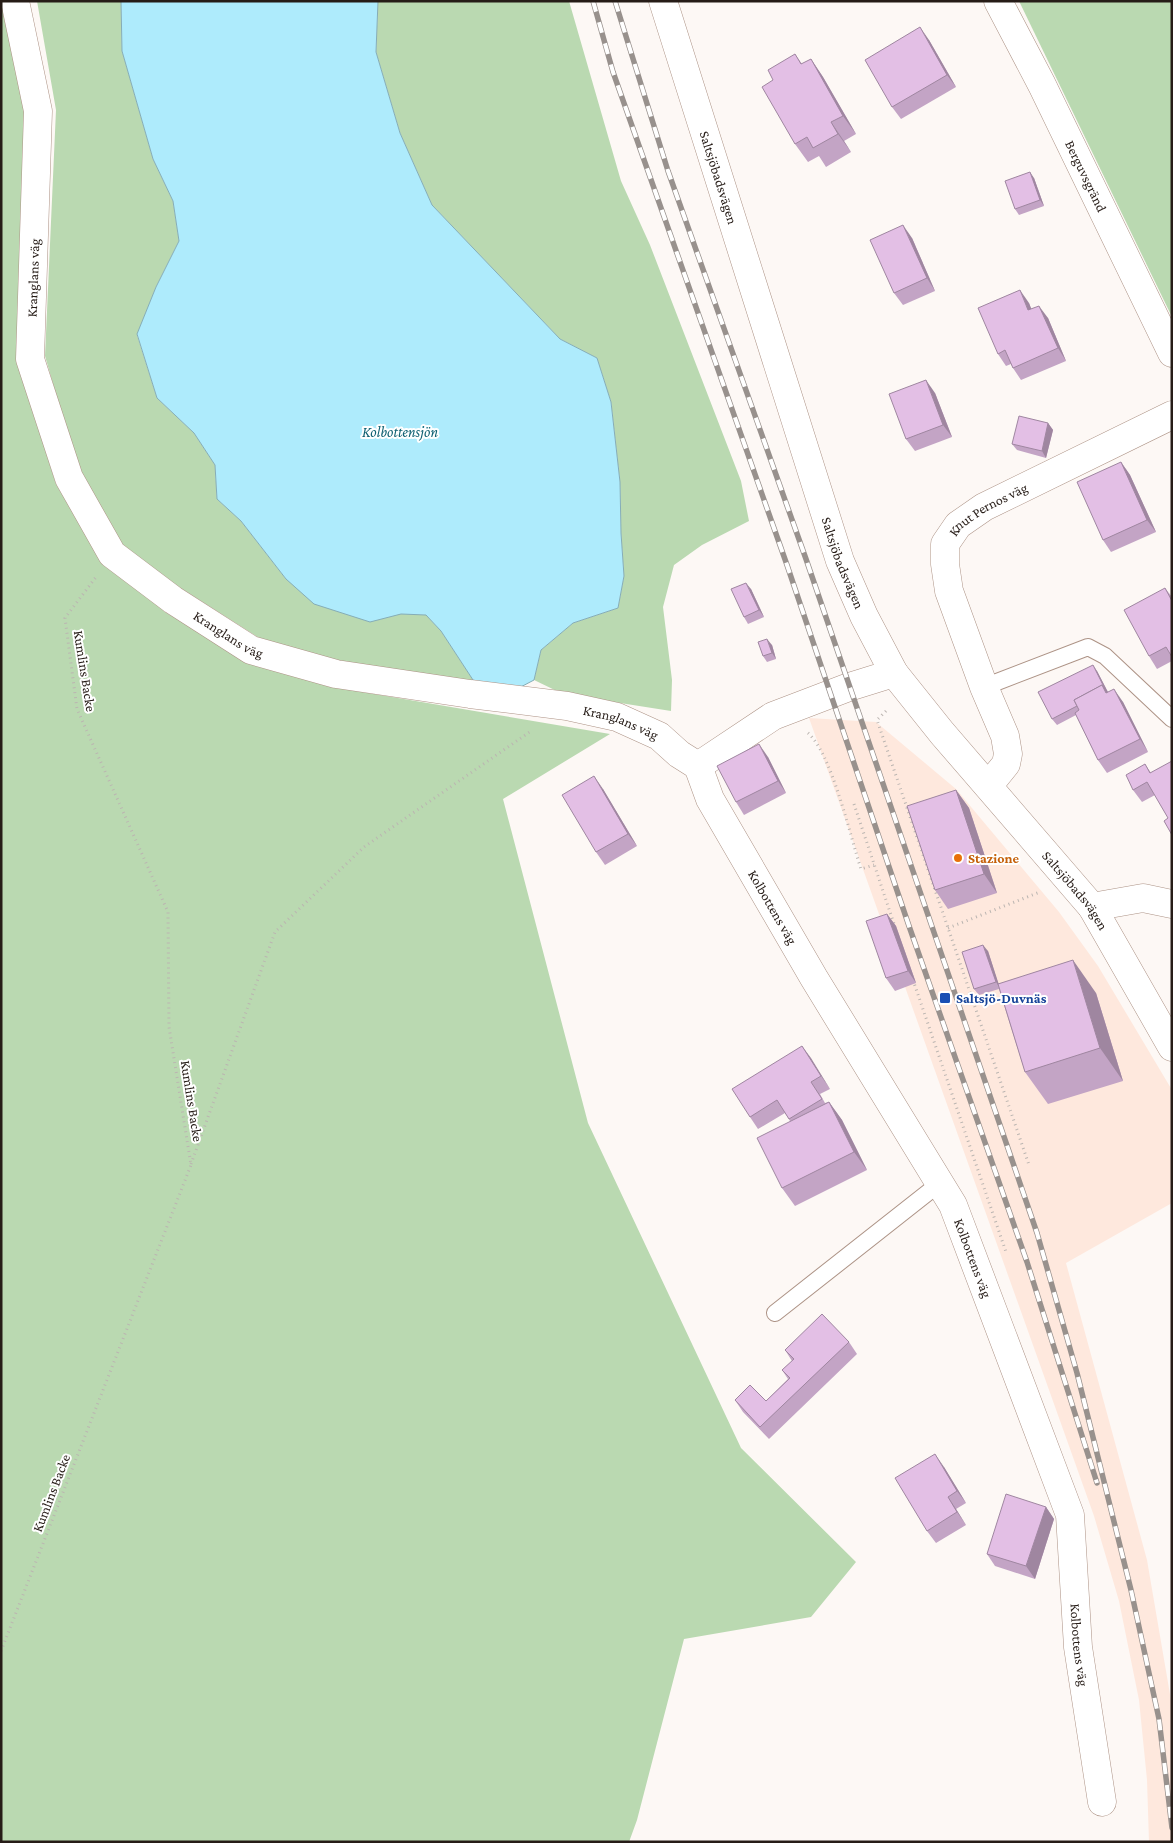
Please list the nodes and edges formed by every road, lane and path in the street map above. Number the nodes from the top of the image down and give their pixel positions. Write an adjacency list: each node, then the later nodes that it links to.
1 (15, 1): 6 (street, Kranglans väg)
2 (663, 1): 7 (street, Saltsjöbadsvägen)
3 (998, 1): 4 (street, Berguvsgränd)
4 (1172, 353)
5 (1172, 415): 8 (street, Knut Pernos väg)
6 (112, 554): 9 (street, Kranglans väg); 25 (path, Kumlins Backe)
7 (894, 673): 11 (street); 14 (street, Saltsjöbadsvägen)
8 (984, 687): 12 (lane); 14 (street, Knut Pernos väg)
9 (567, 706): 13 (street, Kranglans väg); 25 (path)
10 (886, 711): 20 (path)
11 (784, 712): 13 (street); 16 (path)
12 (1172, 719)
13 (698, 766): 26 (street, Kolbottens väg)
14 (989, 785): 19 (street, Saltsjöbadsvägen)
15 (854, 804): 16 (path)
16 (874, 865): 21 (path)
17 (1045, 890): 20 (path)
18 (1172, 904): 19 (street)
19 (1092, 907): 23 (street, Saltsjöbadsvägen)
20 (948, 928): 24 (path)
21 (897, 931)
22 (913, 978): 27 (path)
23 (1172, 1047)
24 (1029, 1164)
25 (190, 1165): 29 (path, Kumlins Backe)
26 (940, 1183): 28 (lane); 30 (street, Kolbottens väg)
27 (1006, 1252)
28 (776, 1313)
29 (1, 1651)
30 (1102, 1802)

